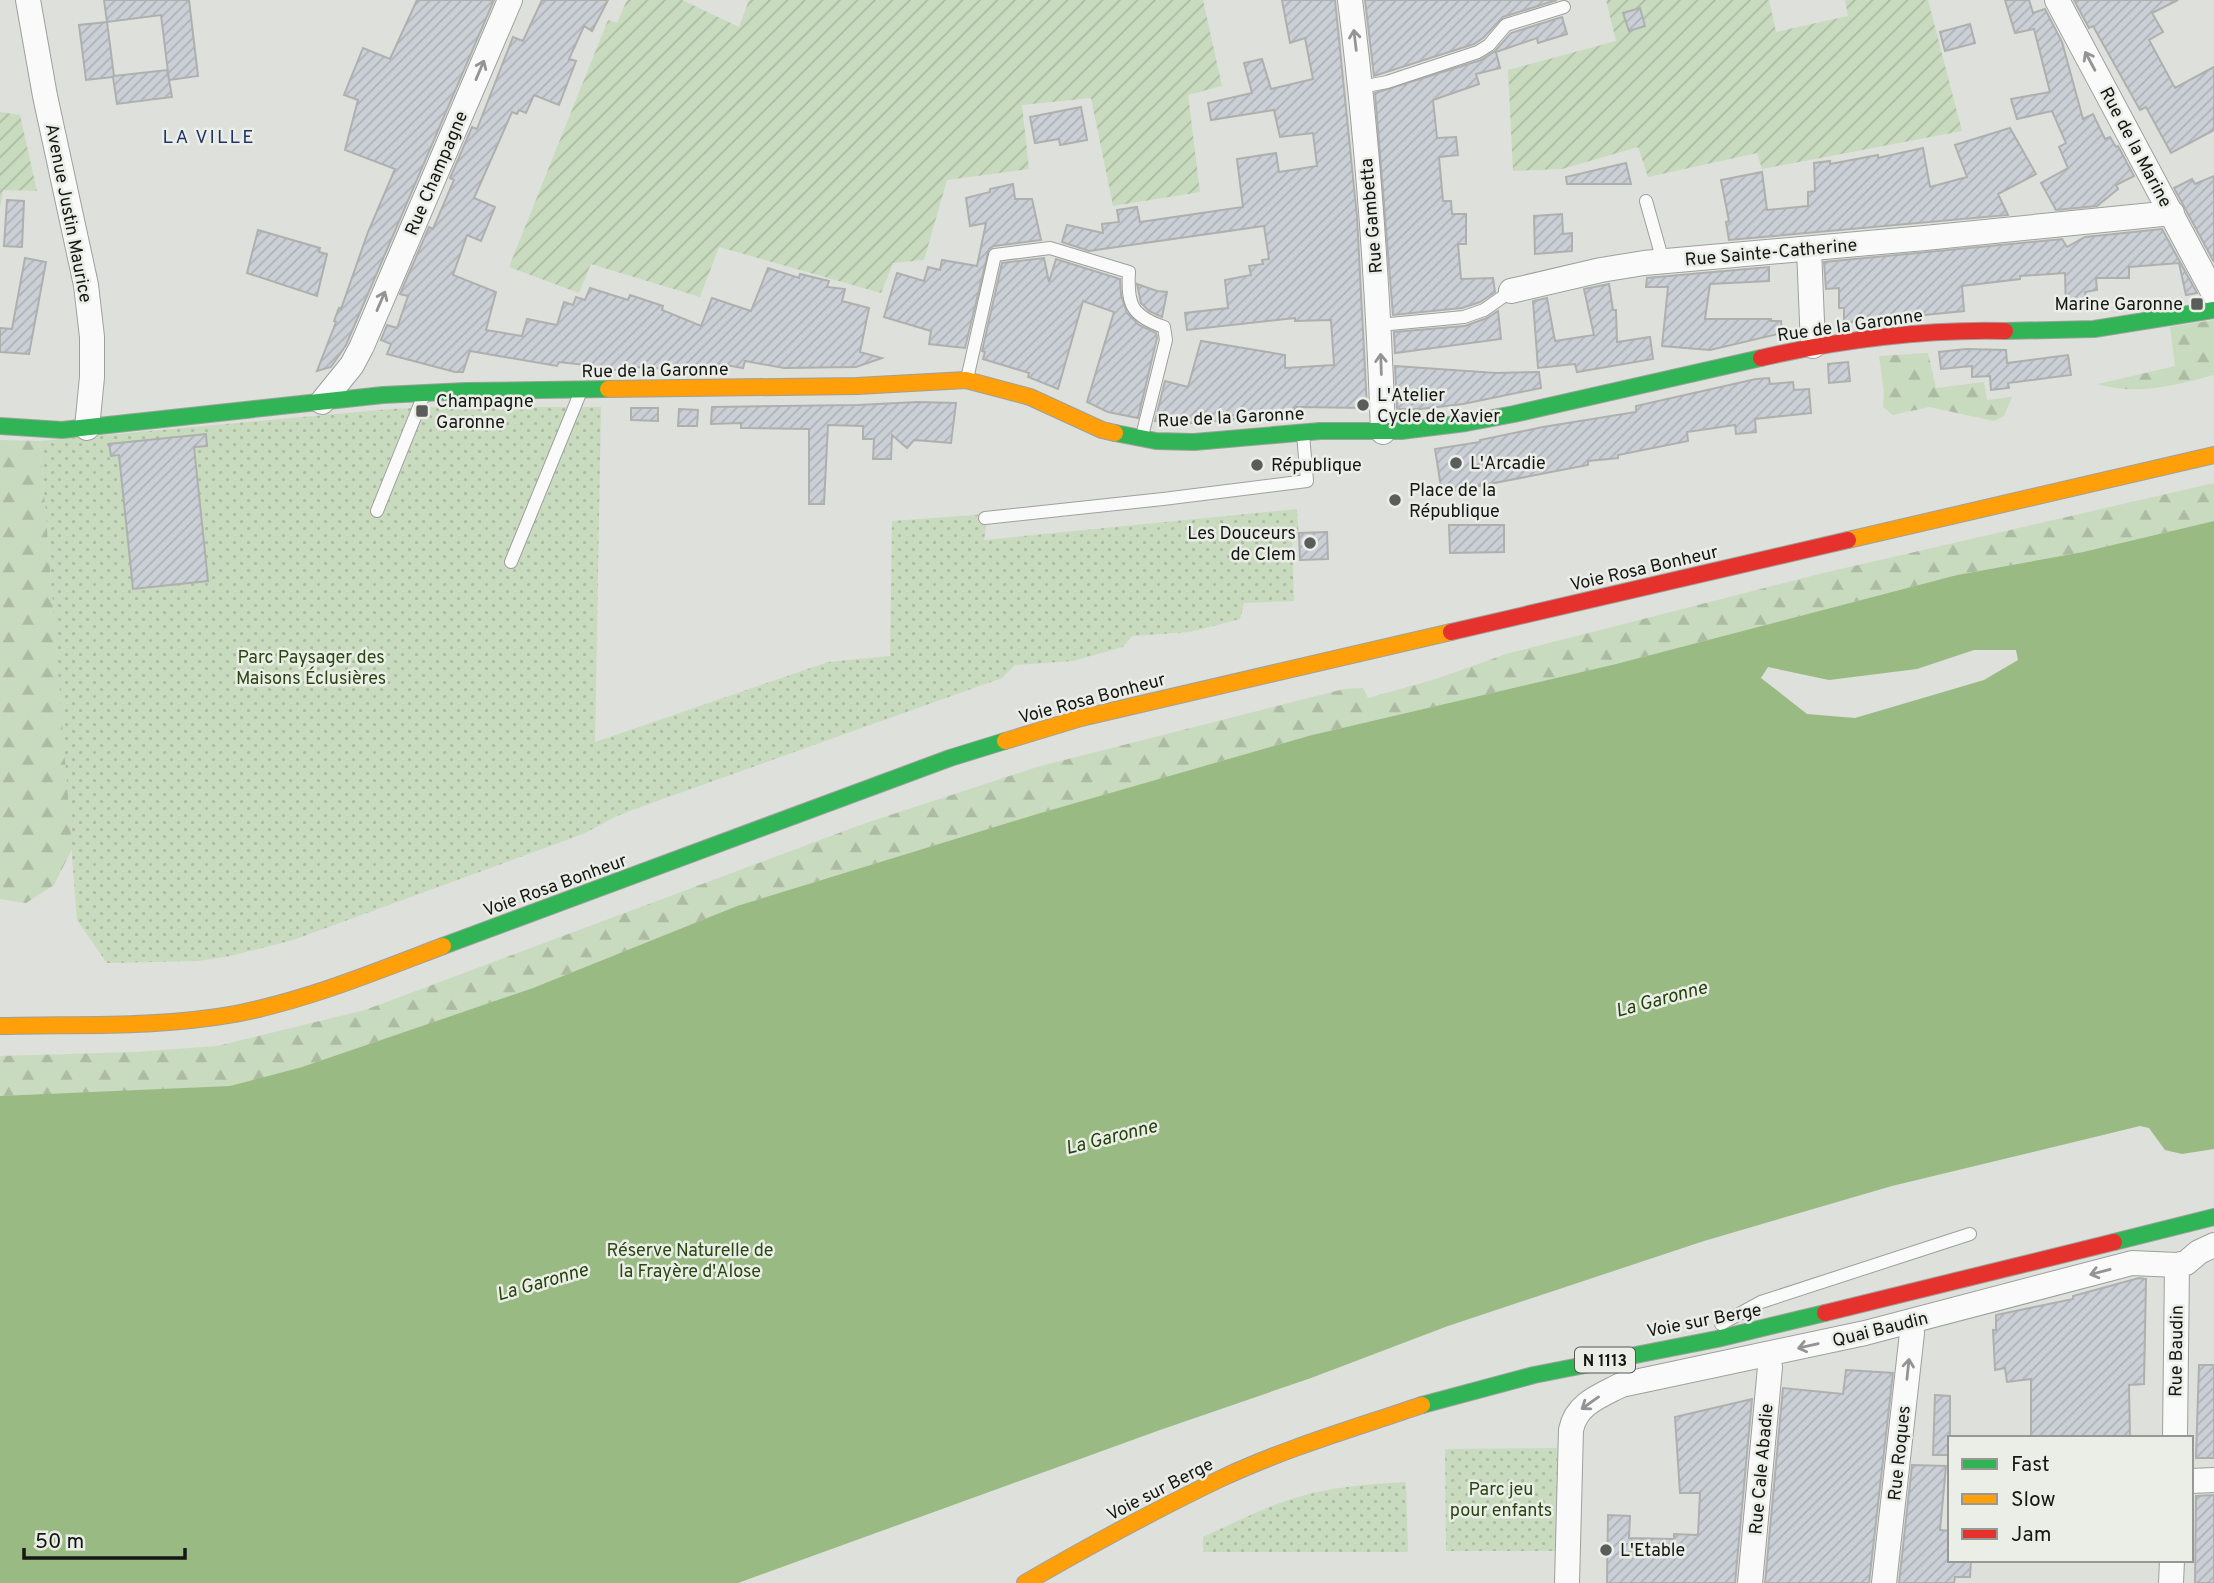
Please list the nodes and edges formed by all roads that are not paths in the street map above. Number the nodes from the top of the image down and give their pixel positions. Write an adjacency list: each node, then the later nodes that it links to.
1 (28, 0): 23 (street, Avenue Justin Maurice)
2 (510, 0): 15 (street, Rue Champagne, one-way to 2)
3 (1350, 0): 6 (street, Rue Gambetta, one-way to 3)
4 (2057, 0): 8 (street, Rue de la Marine, one-way to 4)
5 (1564, 7): 6 (lane)
6 (1361, 88): 14 (street, Rue Gambetta)
7 (1646, 201): 10 (lane)
8 (2172, 213): 9 (street, Rue Sainte-Catherine); 12 (street, Rue de la Marine)
9 (1809, 249): 10 (street, Rue Sainte-Catherine); 16 (street)
10 (1663, 261): 11 (street, Rue Sainte-Catherine)
11 (1511, 291): 14 (lane, Rue Sainte-Catherine)
12 (2214, 294)
13 (2214, 310): 16 (street, Rue de la Garonne)
14 (1379, 325): 25 (street, Rue Gambetta, one-way to 14)
15 (362, 346): 20 (street); 21 (street, Rue Champagne)
16 (1813, 346): 25 (street, Rue de la Garonne)
17 (966, 380): 18 (street, Rue de la Garonne); 26 (street, Rue de la Garonne); 26 (lane)
18 (581, 391): 19 (street, Rue de la Garonne); 30 (lane)
19 (425, 393): 20 (street, Rue de la Garonne); 28 (lane)
20 (383, 395): 21 (street, Rue de la Garonne)
21 (322, 402): 23 (street, Rue de la Garonne)
22 (0, 426): 23 (street, Rue de la Garonne)
23 (88, 428)
24 (1303, 432): 25 (street, Rue de la Garonne); 26 (street, Rue de la Garonne); 29 (lane)
25 (1383, 432)
26 (1141, 439)
27 (2214, 454): 31 (street, Voie Rosa Bonheur)
28 (377, 510)
29 (985, 518)
30 (511, 562)
31 (0, 1026)
32 (2214, 1217): 37 (street, Voie sur Berge / N 1113)
33 (1970, 1234): 37 (lane)
34 (2214, 1245): 35 (street)
35 (2178, 1265): 36 (street, Quai Baudin, one-way to 36); 39 (street, Rue Baudin)
36 (1911, 1322): 38 (street, Quai Baudin, one-way to 38); 46 (street, Rue Roques, one-way to 36)
37 (1717, 1339): 43 (street, Voie sur Berge / N 1113)
38 (1768, 1355): 44 (street, Quai Baudin, one-way to 44); 45 (street, Rue Cale Abadie)
39 (2175, 1436)
40 (2214, 1480): 41 (street)
41 (2193, 1481)
42 (2172, 1562): 47 (street)
43 (1025, 1583)
44 (1567, 1583)
45 (1750, 1583)
46 (1884, 1583)
47 (2171, 1583)

